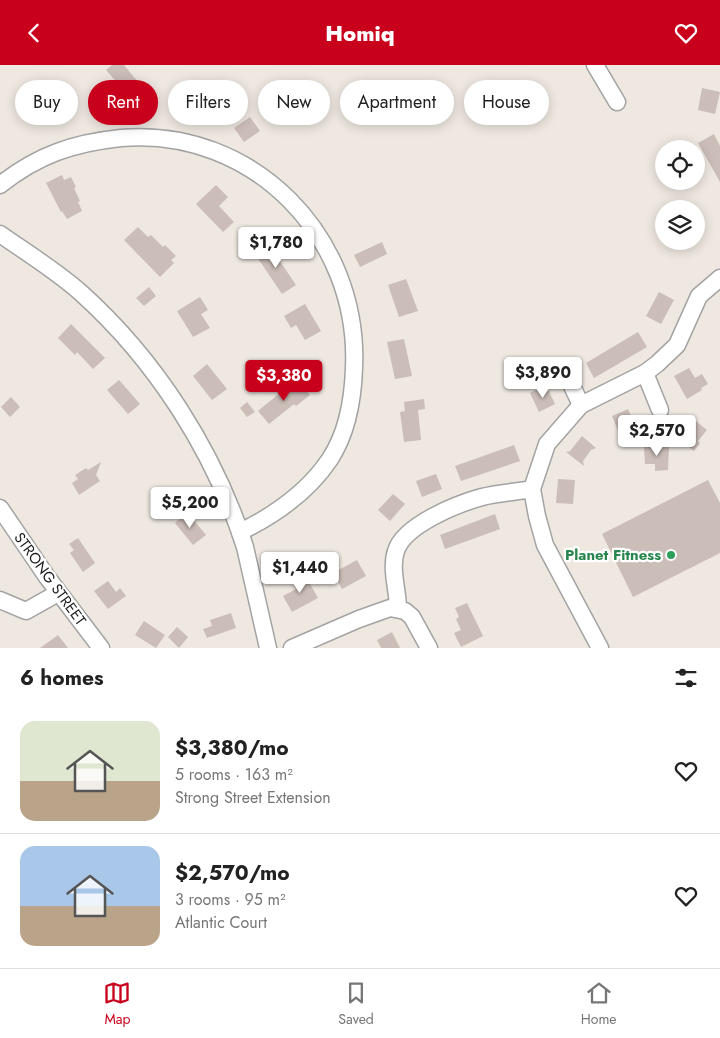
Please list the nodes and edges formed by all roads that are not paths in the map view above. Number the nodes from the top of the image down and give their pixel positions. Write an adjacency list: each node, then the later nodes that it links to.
1 (595, 65): 2 (street)
2 (617, 102)
3 (0, 185): 12 (street)
4 (0, 234): 12 (street)
5 (720, 277): 7 (street)
6 (564, 369): 8 (street)
7 (644, 373): 8 (street); 9 (street)
8 (582, 405): 10 (street)
9 (660, 411)
10 (532, 489): 15 (street); 20 (street)
11 (0, 508): 13 (street, STRONG STREET)
12 (240, 532): 17 (street)
13 (58, 593): 14 (street); 16 (street, STRONG STREET)
14 (0, 600)
15 (398, 609): 18 (street); 19 (street)
16 (101, 648)
17 (268, 648)
18 (292, 648)
19 (429, 648)
20 (600, 648)

